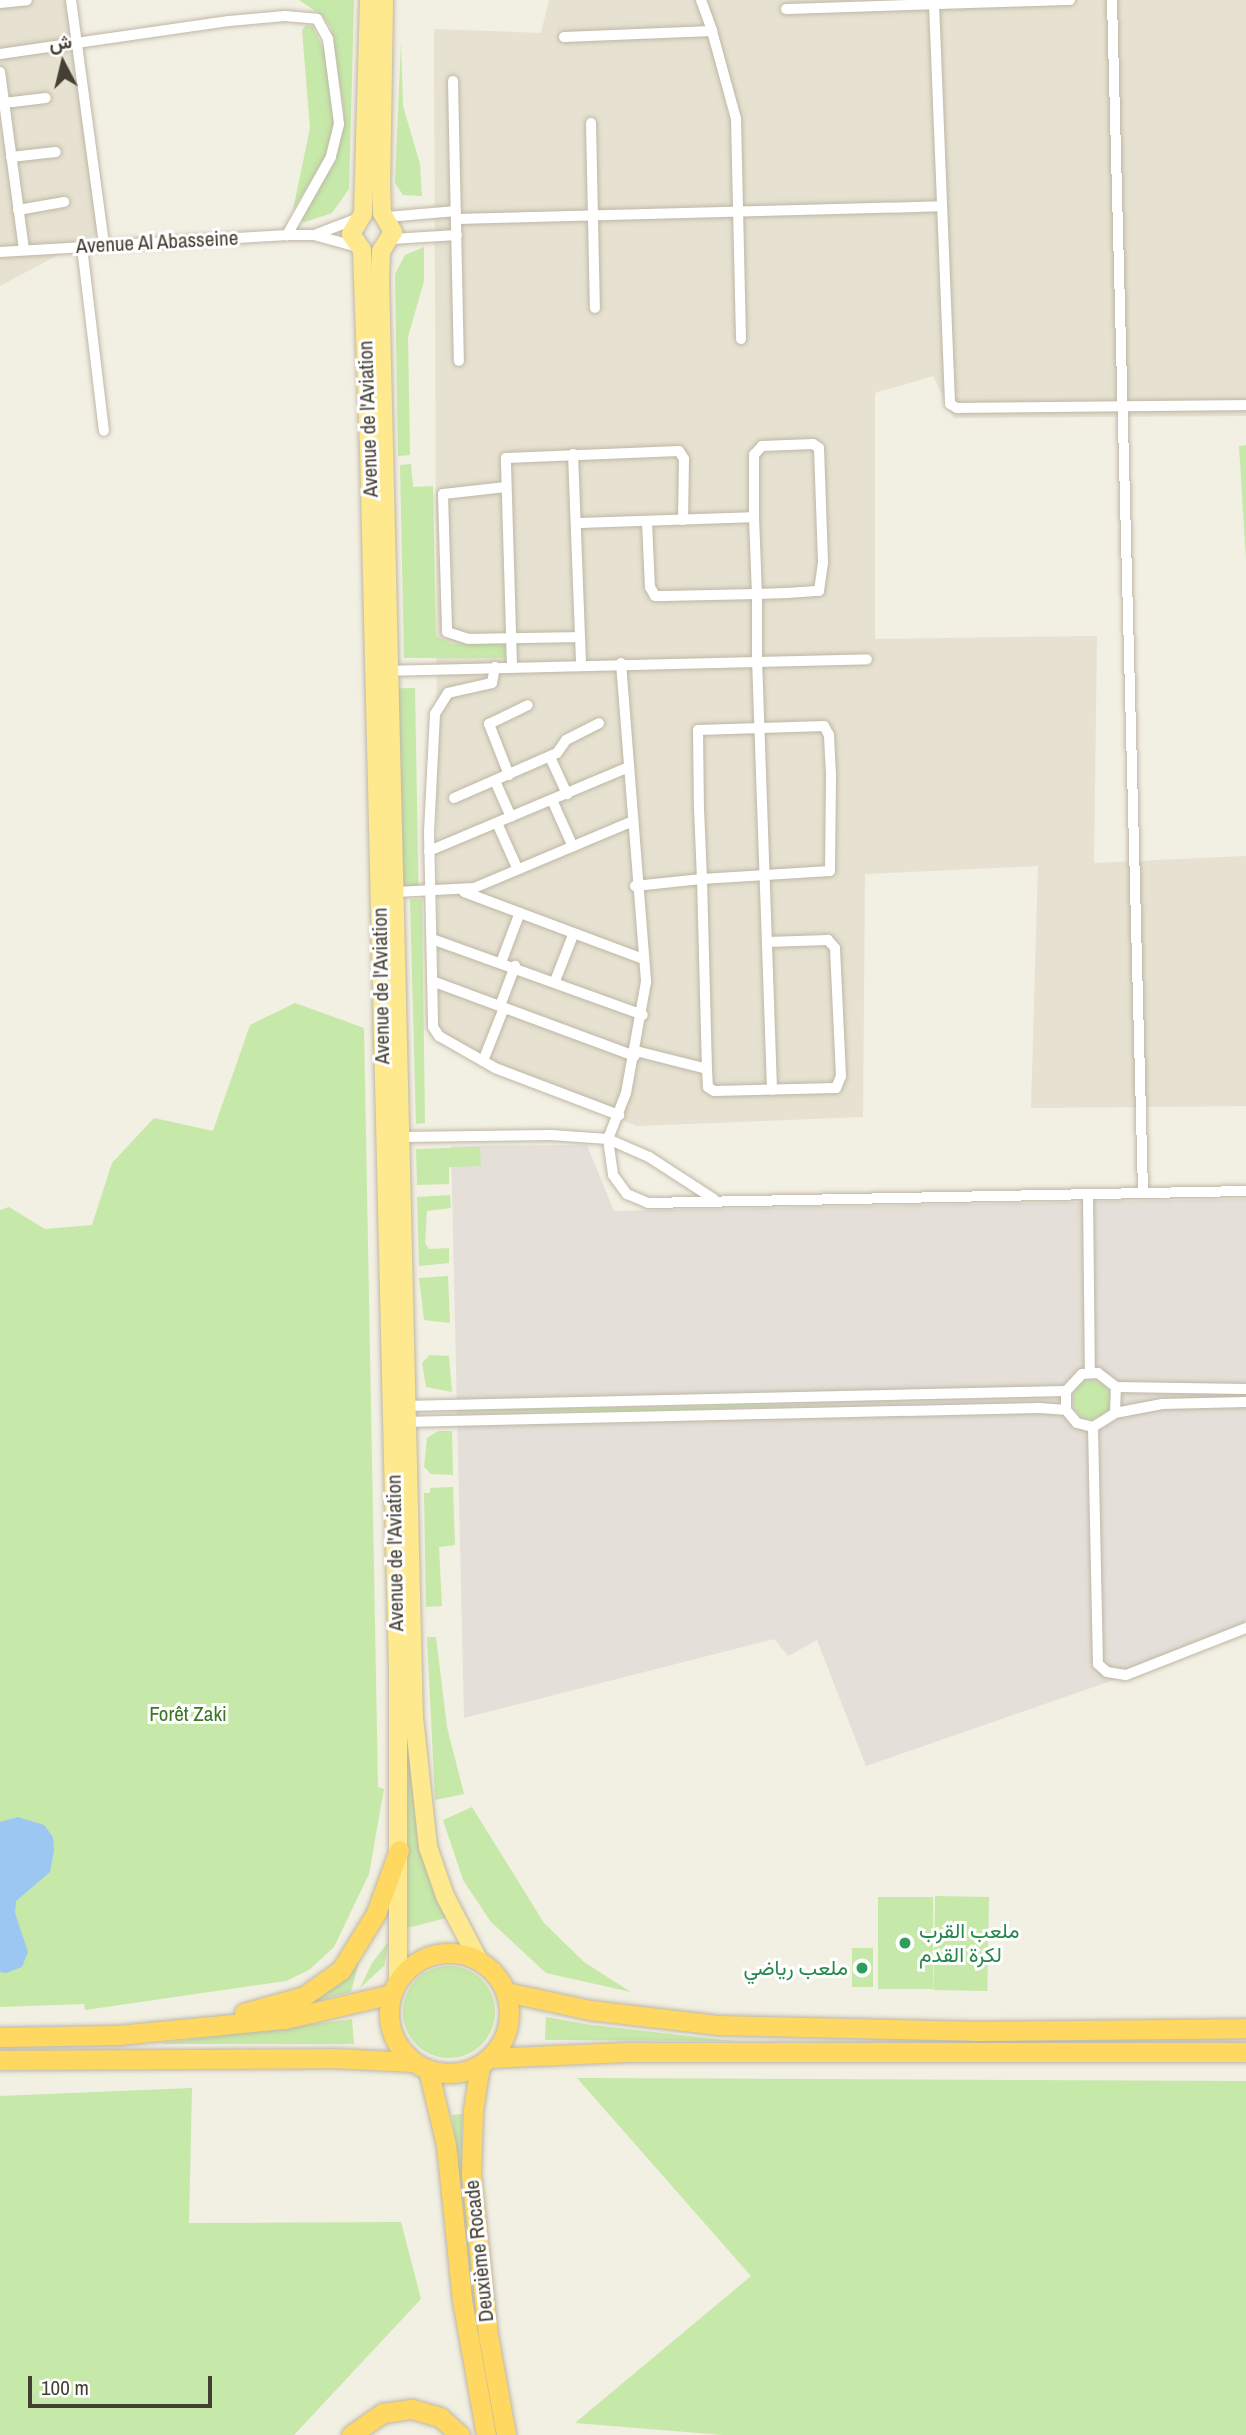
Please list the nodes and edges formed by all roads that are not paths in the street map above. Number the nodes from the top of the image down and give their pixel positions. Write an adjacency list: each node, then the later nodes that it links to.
1 (27, 0): 8 (street)
2 (71, 0): 13 (street)
3 (369, 0): 31 (main road, Avenue de l'Aviation)
4 (384, 0): 28 (main road, Avenue de l'Aviation)
5 (701, 0): 11 (street)
6 (1070, 0): 9 (street)
7 (1112, 0): 44 (street)
8 (0, 3)
9 (934, 4): 10 (street); 25 (street)
10 (786, 9)
11 (712, 31): 12 (street); 27 (street)
12 (564, 37)
13 (77, 44): 14 (street); 32 (street); 35 (street)
14 (0, 54)
15 (0, 72): 18 (street)
16 (453, 81): 29 (street)
17 (46, 97): 18 (street)
18 (4, 103): 21 (street)
19 (591, 124): 30 (street)
20 (55, 152): 21 (street)
21 (11, 157): 23 (street)
22 (0, 182): 23 (street)
23 (14, 183): 26 (street)
24 (64, 202): 26 (street)
25 (940, 206): 27 (street); 44 (street)
26 (18, 209): 39 (street)
27 (736, 212): 30 (street); 42 (street)
28 (384, 215): 29 (street); 31 (main road); 36 (main road, Avenue de l'Aviation)
29 (456, 215): 30 (street); 34 (street)
30 (591, 215): 41 (street)
31 (359, 217): 33 (street, Avenue Al Abasseine); 38 (main road, Avenue de l'Aviation)
32 (287, 235): 33 (street, Avenue Al Abasseine); 35 (street, Avenue Al Abasseine)
33 (314, 235): 38 (street, Avenue Al Abasseine)
34 (457, 235): 36 (street); 43 (street)
35 (104, 245): 37 (street, Avenue Al Abasseine)
36 (387, 245): 38 (main road); 62 (main road, Avenue de l'Aviation)
37 (82, 247): 39 (street, Avenue Al Abasseine); 46 (street)
38 (360, 249): 114 (main road, Avenue de l'Aviation)
39 (24, 250): 40 (street, Avenue Al Abasseine)
40 (0, 252)
41 (595, 308)
42 (741, 338)
43 (459, 360)
44 (1124, 404): 45 (street); 104 (street)
45 (1246, 405)
46 (104, 431)
47 (573, 454): 48 (street); 50 (street); 52 (street)
48 (506, 487): 55 (street); 55 (street)
49 (754, 517): 50 (street); 53 (street); 53 (street)
50 (683, 520): 51 (street)
51 (647, 522): 52 (street); 53 (street)
52 (577, 523): 54 (street)
53 (757, 594): 56 (street)
54 (579, 637): 55 (street); 59 (street)
55 (510, 639): 60 (street)
56 (757, 659): 57 (street); 58 (street); 65 (street)
57 (867, 659)
58 (621, 663): 59 (street); 67 (street)
59 (580, 664): 60 (street)
60 (512, 666): 61 (street)
61 (495, 667): 62 (street); 77 (street)
62 (388, 671): 82 (main road, Avenue de l'Aviation)
63 (528, 705): 68 (street)
64 (599, 723): 66 (street)
65 (759, 726): 79 (street); 79 (street); 80 (street)
66 (550, 757): 68 (street); 70 (street)
67 (629, 767): 70 (street); 74 (street)
68 (509, 775): 69 (street)
69 (495, 781): 71 (street); 73 (street)
70 (567, 794): 72 (street)
71 (454, 798)
72 (552, 800): 73 (street); 76 (street)
73 (511, 817): 75 (street)
74 (633, 821): 76 (street); 81 (street)
75 (497, 823): 77 (street); 78 (street)
76 (573, 847): 78 (street)
77 (429, 850): 83 (street)
78 (518, 870): 84 (street)
79 (764, 876): 80 (street); 88 (street)
80 (702, 879): 81 (street); 98 (street)
81 (635, 886): 89 (street)
82 (396, 892): 83 (street); 101 (main road, Avenue de l'Aviation)
83 (432, 892): 84 (street); 87 (street)
84 (461, 892): 85 (street)
85 (519, 915): 86 (street); 90 (street)
86 (573, 935): 89 (street); 93 (street)
87 (432, 939): 90 (street); 92 (street)
88 (767, 942): 99 (street); 99 (street)
89 (643, 959): 95 (street)
90 (502, 960): 91 (street)
91 (515, 965): 93 (street); 94 (street)
92 (432, 981): 94 (street); 97 (street)
93 (555, 981): 95 (street)
94 (502, 1007): 96 (street); 97 (street)
95 (643, 1015): 96 (street)
96 (635, 1054): 98 (street); 100 (street)
97 (483, 1061): 100 (street)
98 (707, 1069): 99 (street)
99 (772, 1090)
100 (619, 1115): 102 (street)
101 (401, 1137): 102 (street); 114 (main road, Avenue de l'Aviation)
102 (608, 1139): 106 (street); 106 (street)
103 (1246, 1191): 104 (street)
104 (1143, 1193): 105 (street)
105 (1088, 1194): 106 (street); 107 (street)
106 (720, 1201)
107 (1090, 1372): 108 (street); 110 (street)
108 (1116, 1387): 109 (street); 113 (street)
109 (1244, 1389): 111 (street)
110 (1066, 1391): 112 (street); 114 (street)
111 (1244, 1402): 113 (street)
112 (1066, 1410): 114 (street); 115 (street)
113 (1115, 1413): 115 (street)
114 (400, 1414): 117 (main road, Avenue de l'Aviation); 118 (main road, Avenue de l'Aviation)
115 (1093, 1427): 116 (street)
116 (1246, 1628)
117 (399, 1850): 119 (main road, Avenue de l'Aviation); 122 (highway)
118 (479, 1961): 119 (highway); 120 (highway)
119 (395, 1988): 122 (highway); 127 (highway)
120 (506, 1992): 121 (highway); 126 (highway)
121 (1246, 2028)
122 (178, 2030): 123 (highway)
123 (0, 2037)
124 (1246, 2052): 126 (highway)
125 (0, 2060): 127 (highway)
126 (485, 2061): 127 (highway); 131 (highway, Deuxième Rocade)
127 (421, 2066): 130 (highway, Deuxième Rocade)
128 (351, 2435): 129 (highway)
129 (460, 2435)
130 (486, 2435)
131 (506, 2435)

